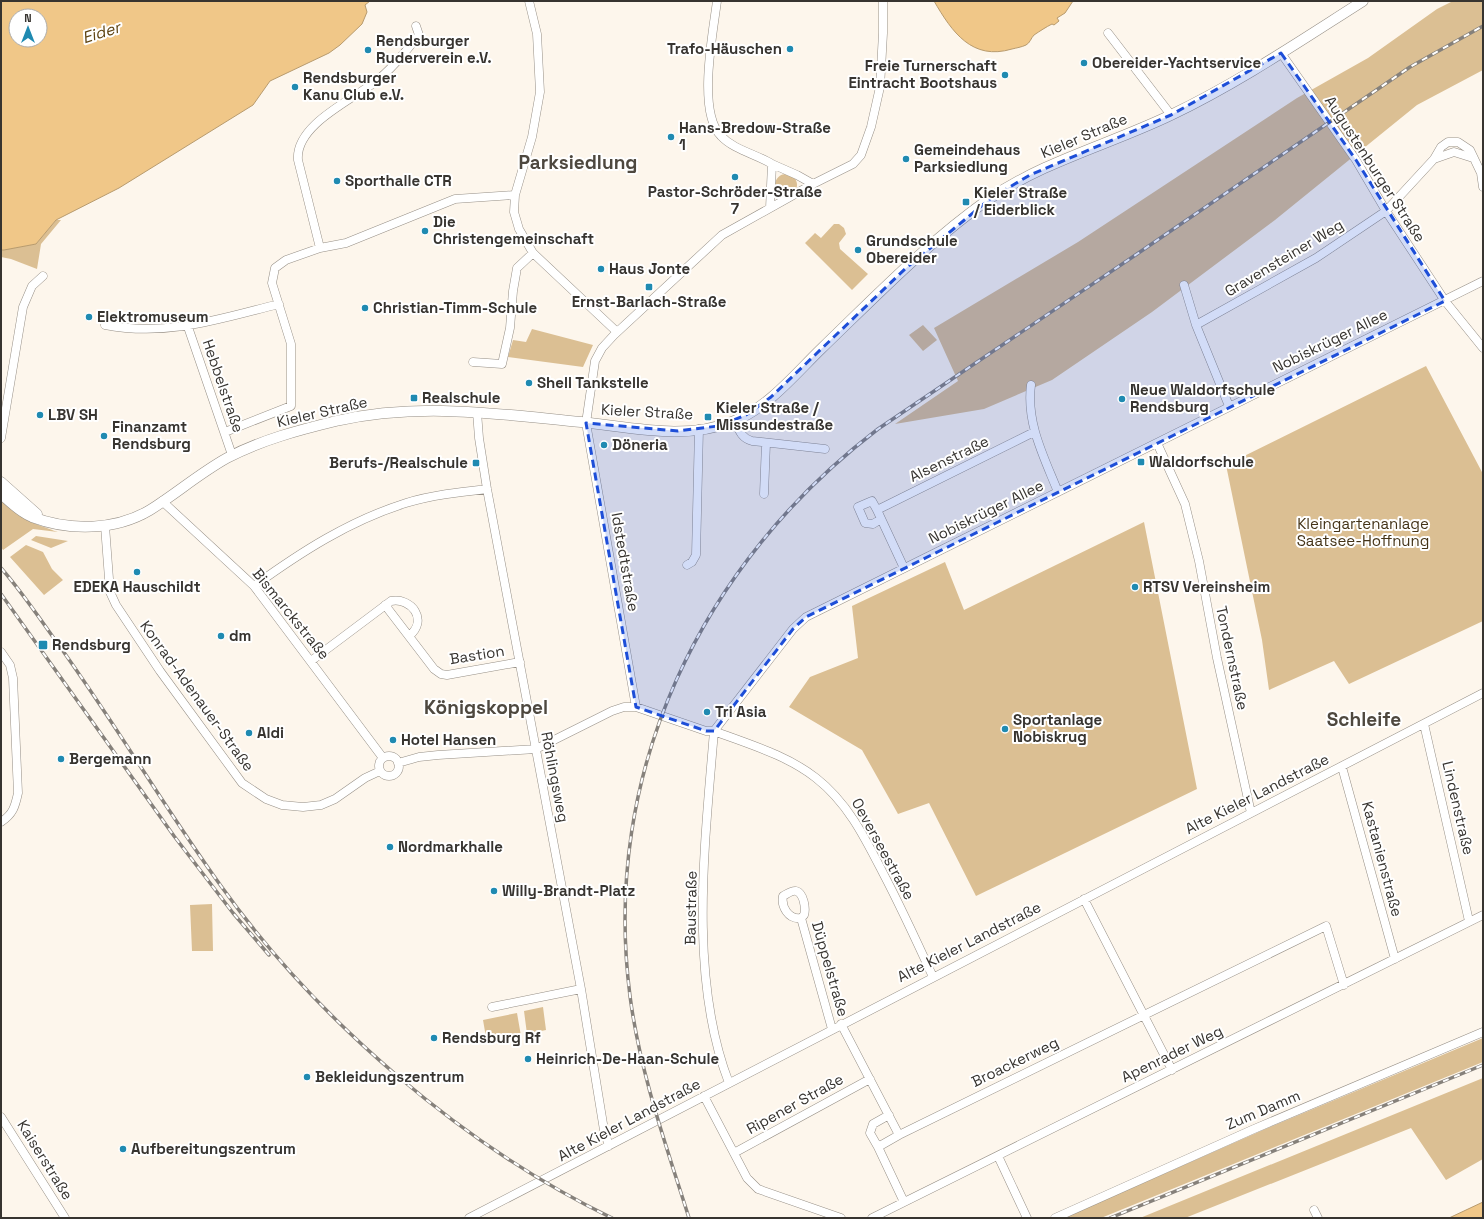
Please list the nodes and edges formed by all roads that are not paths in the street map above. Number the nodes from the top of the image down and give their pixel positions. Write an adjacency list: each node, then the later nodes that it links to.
1 (529, 1): 12 (street)
2 (717, 1): 9 (street)
3 (883, 1): 10 (street, Idstedtstraße)
4 (1363, 1): 7 (main road, Kieler Straße)
5 (416, 26): 15 (street)
6 (1108, 33): 8 (street)
7 (1281, 53): 8 (main road, Kieler Straße); 14 (street, Augustenburger Straße)
8 (1171, 115): 31 (main road, Kieler Straße)
9 (772, 164): 10 (street); 13 (street)
10 (813, 184): 13 (street, Idstedtstraße)
11 (1483, 187): 14 (street, Gravensteiner Weg)
12 (515, 195): 15 (street); 16 (street)
13 (770, 208): 25 (street, Idstedtstraße)
14 (1386, 211): 20 (street, Augustenburger Straße); 23 (street, Gravensteiner Weg)
15 (320, 248): 21 (street)
16 (533, 253): 25 (street); 27 (street)
17 (43, 276): 36 (street)
18 (1483, 281): 20 (street, Nobiskrüger Allee)
19 (1184, 285): 23 (street)
20 (1445, 301): 26 (street, Augustenburger Straße); 29 (street, Nobiskrüger Allee)
21 (279, 304): 24 (street); 34 (street)
22 (105, 325): 24 (street)
23 (1196, 325): 29 (street)
24 (188, 327): 34 (street, Hebbelstraße)
25 (617, 332): 32 (street, Idstedtstraße)
26 (1483, 348)
27 (474, 362)
28 (1032, 385): 35 (street)
29 (1229, 406): 38 (street, Nobiskrüger Allee)
30 (477, 412): 32 (main road, Kieler Straße); 40 (main road, Kieler Straße); 42 (street, Röhlingsweg)
31 (735, 421): 33 (main road, Kieler Straße); 37 (street)
32 (586, 423): 33 (main road, Kieler Straße); 60 (street, Idstedtstraße)
33 (699, 430): 51 (street)
34 (224, 432): 40 (street, Hebbelstraße)
35 (1034, 432): 43 (street); 47 (street, Alsenstraße)
36 (1, 438)
37 (766, 443): 39 (street); 45 (street)
38 (1157, 443): 43 (street, Nobiskrüger Allee); 68 (street, Tondernstraße)
39 (825, 449)
40 (232, 455): 46 (main road, Kieler Straße)
41 (1, 482): 49 (main road, Kieler Straße)
42 (487, 489): 53 (street); 58 (street, Röhlingsweg)
43 (1058, 492): 52 (street, Nobiskrüger Allee)
44 (1, 494): 49 (main road, Kieler Straße)
45 (764, 494)
46 (162, 501): 50 (main road, Kieler Straße); 53 (street, Bismarckstraße)
47 (877, 510): 48 (street); 48 (street)
48 (881, 519): 52 (street)
49 (46, 520): 50 (main road, Kieler Straße)
50 (105, 526): 67 (street, Konrad-Adenauer-Straße)
51 (687, 565)
52 (904, 568): 62 (street, Nobiskrüger Allee)
53 (254, 586): 57 (street, Bismarckstraße)
54 (385, 605): 55 (street, Bastion); 55 (street); 57 (street)
55 (409, 636): 58 (street, Bastion)
56 (1, 652): 69 (street)
57 (311, 661): 64 (street, Bismarckstraße)
58 (520, 662): 63 (street, Röhlingsweg)
59 (1483, 693): 61 (street, Alte Kieler Landstraße)
60 (636, 707): 62 (street); 63 (street)
61 (1424, 724): 66 (street, Alte Kieler Landstraße); 73 (street, Lindenstraße)
62 (714, 731): 75 (street, Oeverseestraße); 85 (street, Baustraße)
63 (536, 749): 65 (street); 77 (street, Röhlingsweg)
64 (383, 758): 65 (street); 67 (street)
65 (398, 763): 67 (street)
66 (1342, 767): 68 (street, Alte Kieler Landstraße); 74 (street, Kastanienstraße)
67 (380, 771)
68 (1251, 813): 70 (street, Alte Kieler Landstraße)
69 (1, 822)
70 (1084, 899): 75 (street, Alte Kieler Landstraße); 79 (street)
71 (1483, 915): 73 (street, Apenrader Weg)
72 (800, 918): 81 (street, Düppelstraße)
73 (1469, 921): 74 (street, Apenrader Weg)
74 (1395, 959): 76 (street, Apenrader Weg)
75 (933, 977): 80 (street, Alte Kieler Landstraße)
76 (1344, 984): 79 (street, Broackerweg); 83 (street, Apenrader Weg)
77 (581, 990): 78 (street); 90 (street, Röhlingsweg)
78 (492, 1007)
79 (1144, 1016): 83 (street); 89 (street, Broackerweg)
80 (841, 1024): 81 (street, Alte Kieler Landstraße); 84 (street)
81 (832, 1029): 85 (street, Alte Kieler Landstraße)
82 (1483, 1032): 101 (street, Zum Damm)
83 (1172, 1070): 93 (street, Apenrader Weg)
84 (870, 1079): 87 (street); 92 (street, Ripener Straße)
85 (729, 1083): 86 (street, Alte Kieler Landstraße)
86 (704, 1096): 90 (street, Alte Kieler Landstraße); 92 (street)
87 (889, 1115): 89 (street); 91 (street)
88 (1, 1117): 96 (street, Kaiserstraße)
89 (900, 1135): 91 (street, Broackerweg)
90 (609, 1146): 97 (street, Alte Kieler Landstraße)
91 (878, 1146): 94 (street)
92 (734, 1153): 98 (street)
93 (998, 1156): 94 (street, Apenrader Weg); 100 (street)
94 (904, 1202): 99 (street, Apenrader Weg)
95 (1314, 1210): 102 (street)
96 (64, 1218)
97 (469, 1218)
98 (841, 1218)
99 (872, 1218)
100 (1027, 1218)
101 (1056, 1218)
102 (1318, 1218)

